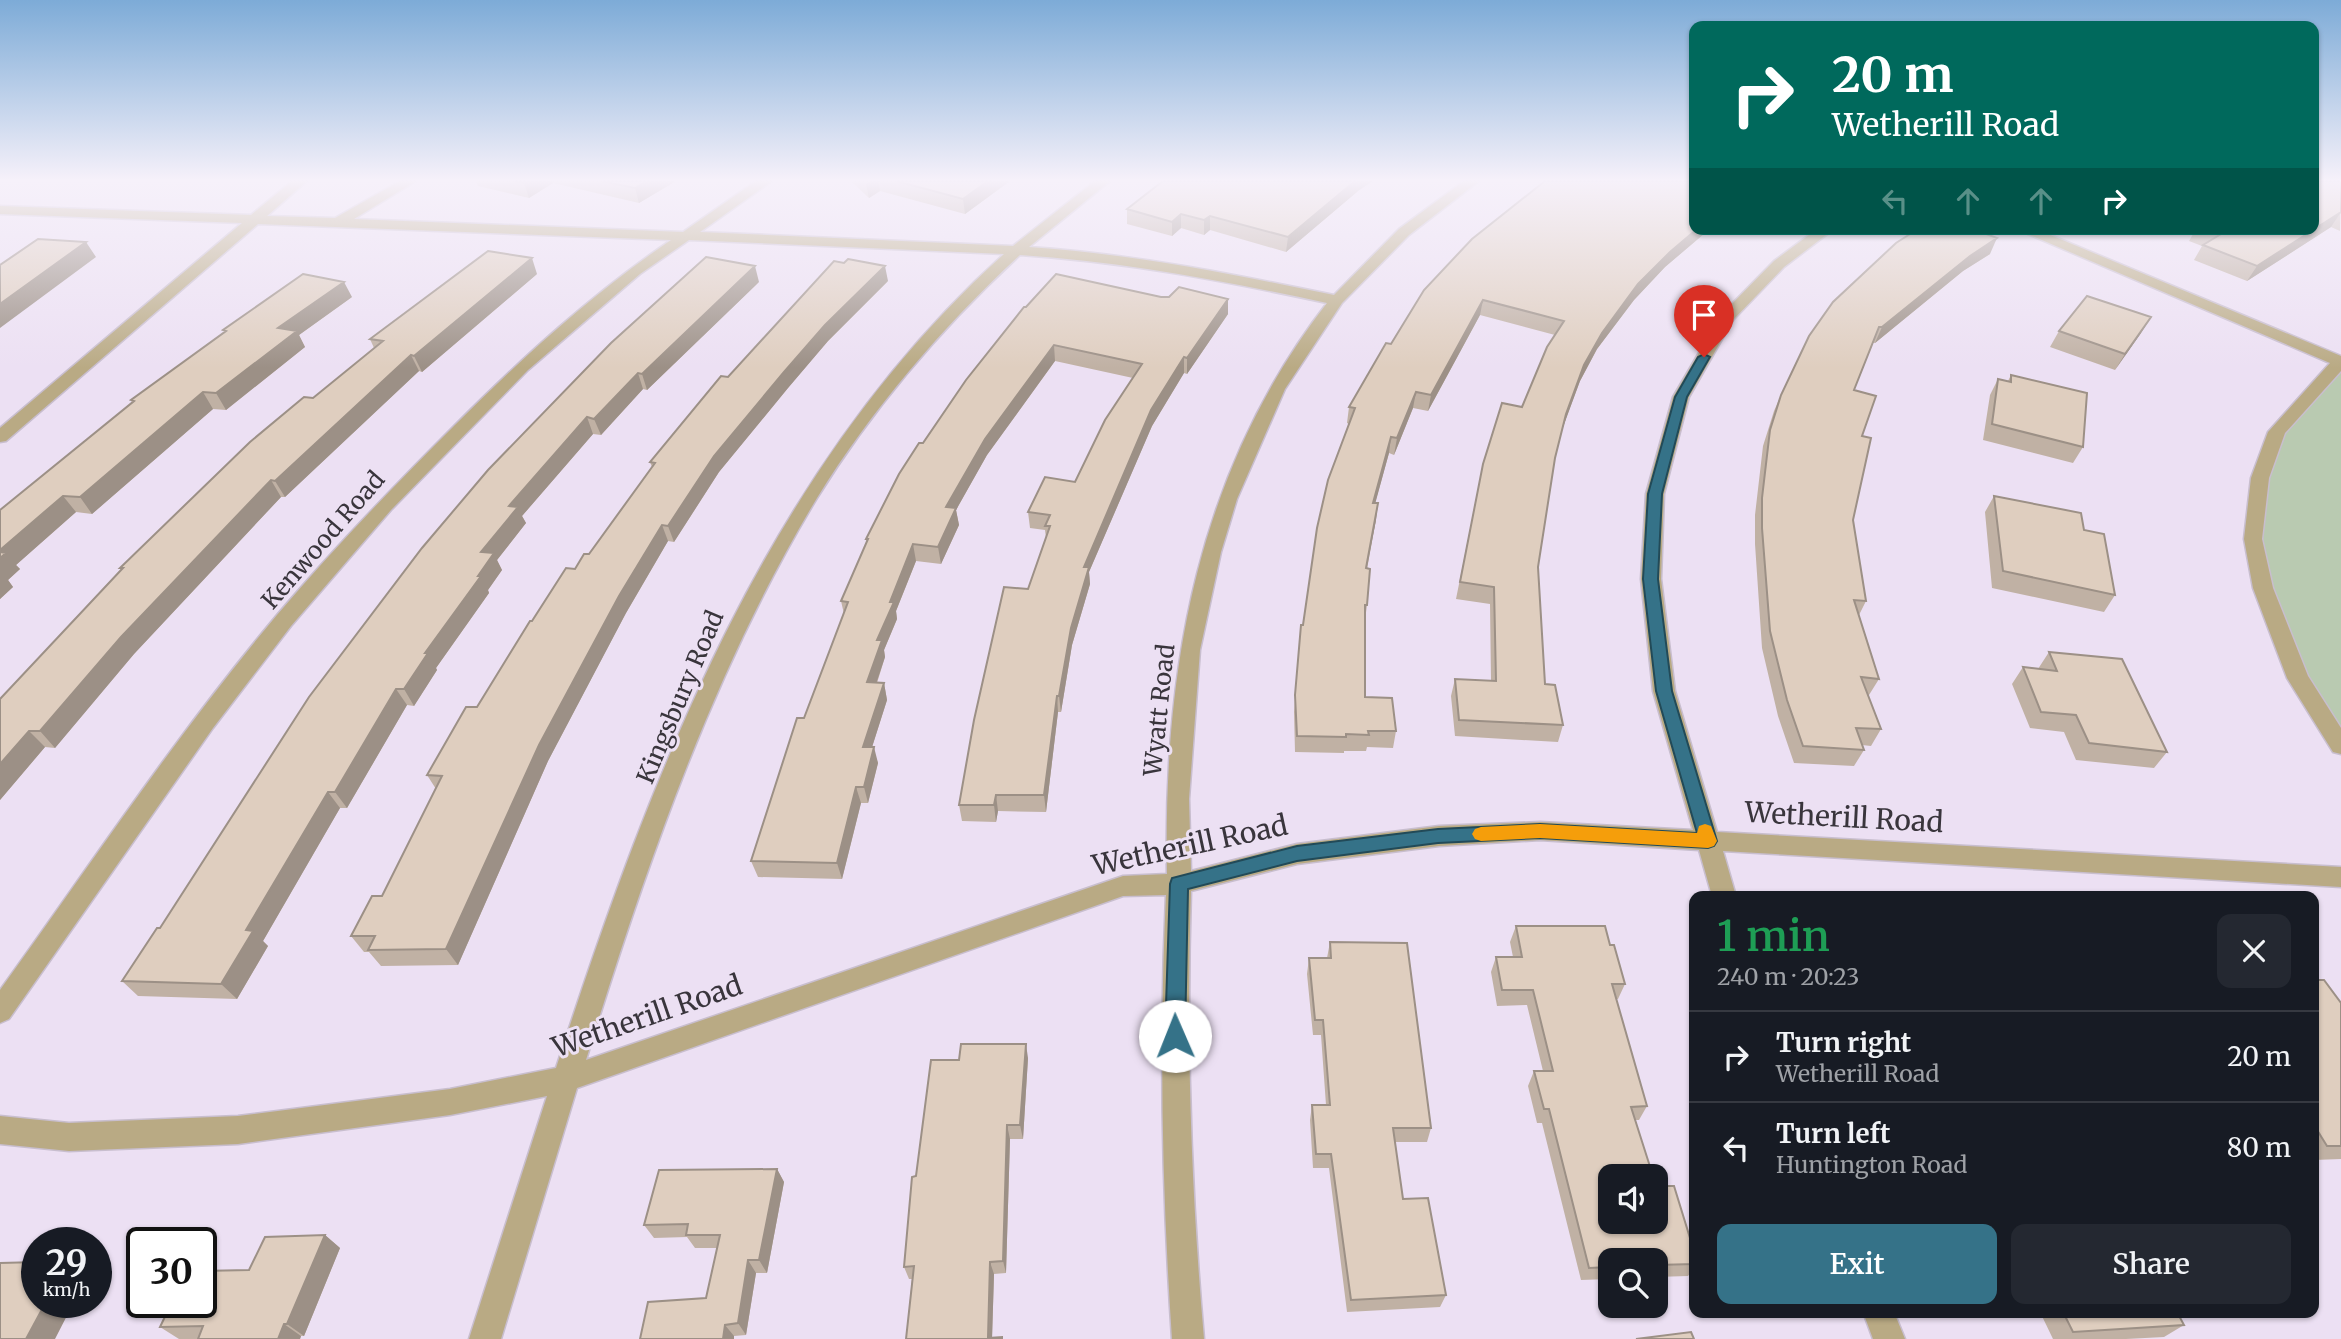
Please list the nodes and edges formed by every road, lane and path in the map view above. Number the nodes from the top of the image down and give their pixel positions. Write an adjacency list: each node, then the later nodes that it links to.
1 (226, 243): 11 (street)
2 (673, 243): 17 (street, Kenwood Road)
3 (849, 243): 8 (street)
4 (1025, 243): 8 (street, Kingsbury Road)
5 (1393, 243): 9 (street, Wyatt Road)
6 (1807, 243): 13 (street)
7 (2058, 243): 10 (street)
8 (1016, 251): 9 (street); 18 (street, Kingsbury Road)
9 (1337, 300): 15 (street, Wyatt Road)
10 (2341, 362): 12 (street)
11 (0, 437)
12 (2341, 746)
13 (1708, 841): 14 (street, Wetherill Road); 15 (street, Wetherill Road); 16 (street)
14 (2341, 877)
15 (1179, 884): 18 (street, Wetherill Road); 22 (street, Wyatt Road)
16 (1723, 891)
17 (0, 1011)
18 (566, 1079): 19 (street, Wetherill Road); 21 (street, Kingsbury Road)
19 (0, 1130)
20 (1880, 1318): 23 (street)
21 (485, 1339)
22 (1188, 1339)
23 (1889, 1339)

